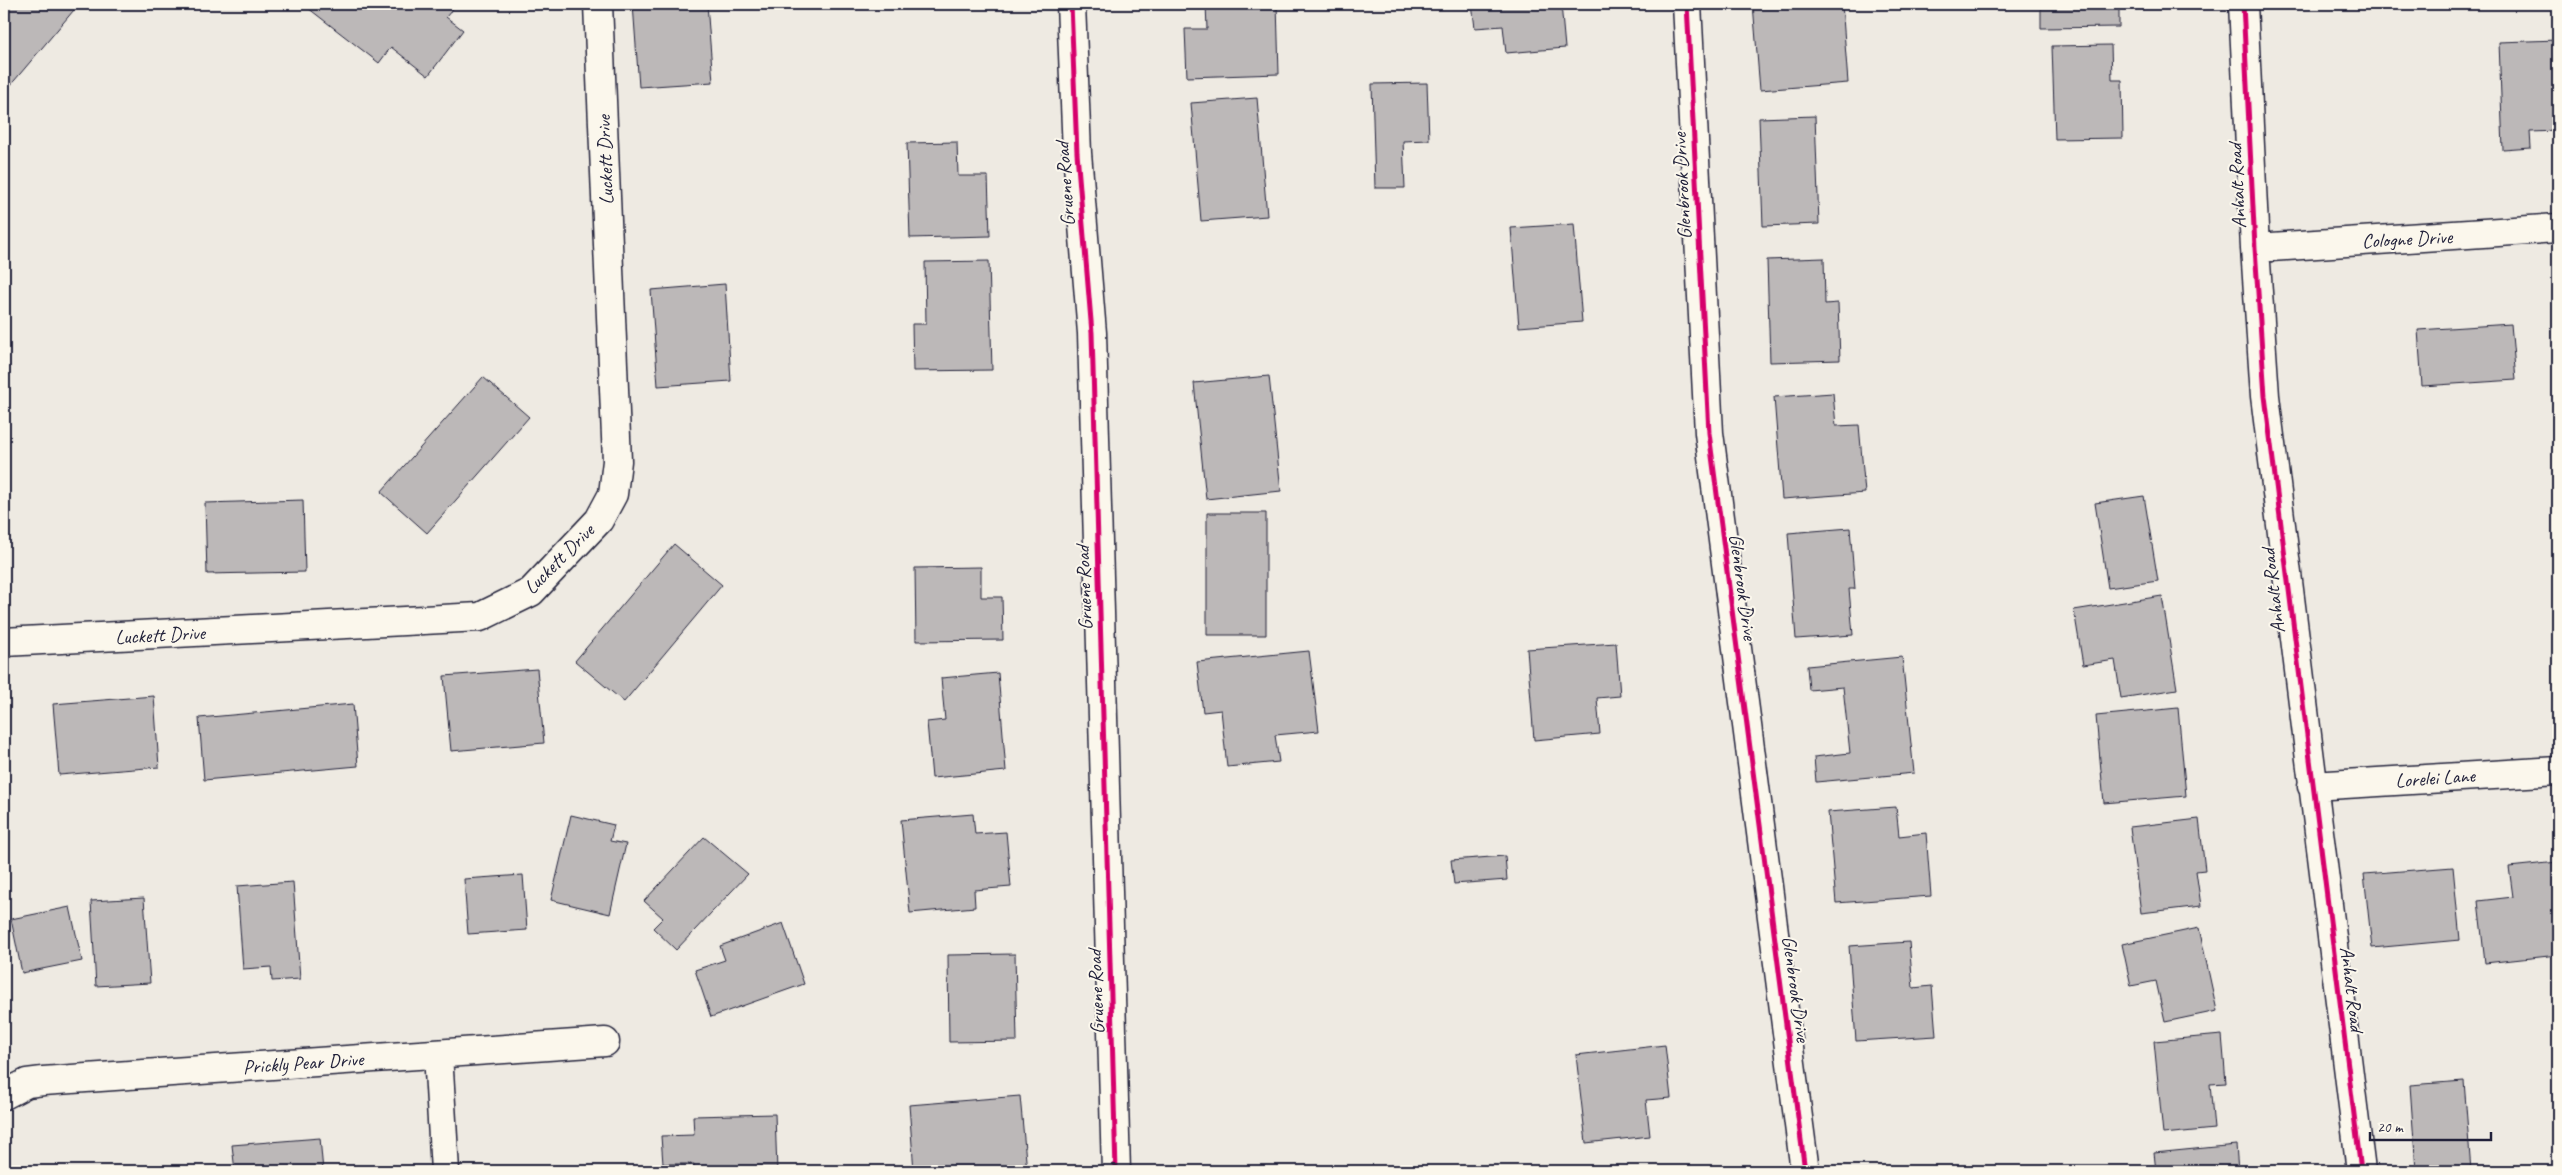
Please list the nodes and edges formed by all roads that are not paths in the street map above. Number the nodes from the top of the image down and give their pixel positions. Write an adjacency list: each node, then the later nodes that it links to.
1 (598, 4): 7 (street, Luckett Drive)
2 (1071, 4): 14 (street, Gruene Road)
3 (1687, 4): 15 (street, Glenbrook Drive)
4 (2243, 4): 6 (street, Anhalt Road)
5 (2558, 228): 6 (street, Cologne Drive)
6 (2255, 248): 9 (street, Anhalt Road)
7 (4, 642)
8 (2558, 771): 9 (street, Lorelei Lane)
9 (2312, 786): 16 (street, Anhalt Road)
10 (605, 1042): 11 (street, Prickly Pear Drive)
11 (438, 1054): 12 (street, Prickly Pear Drive); 13 (street)
12 (4, 1095)
13 (445, 1171)
14 (1116, 1171)
15 (1805, 1171)
16 (2360, 1171)

